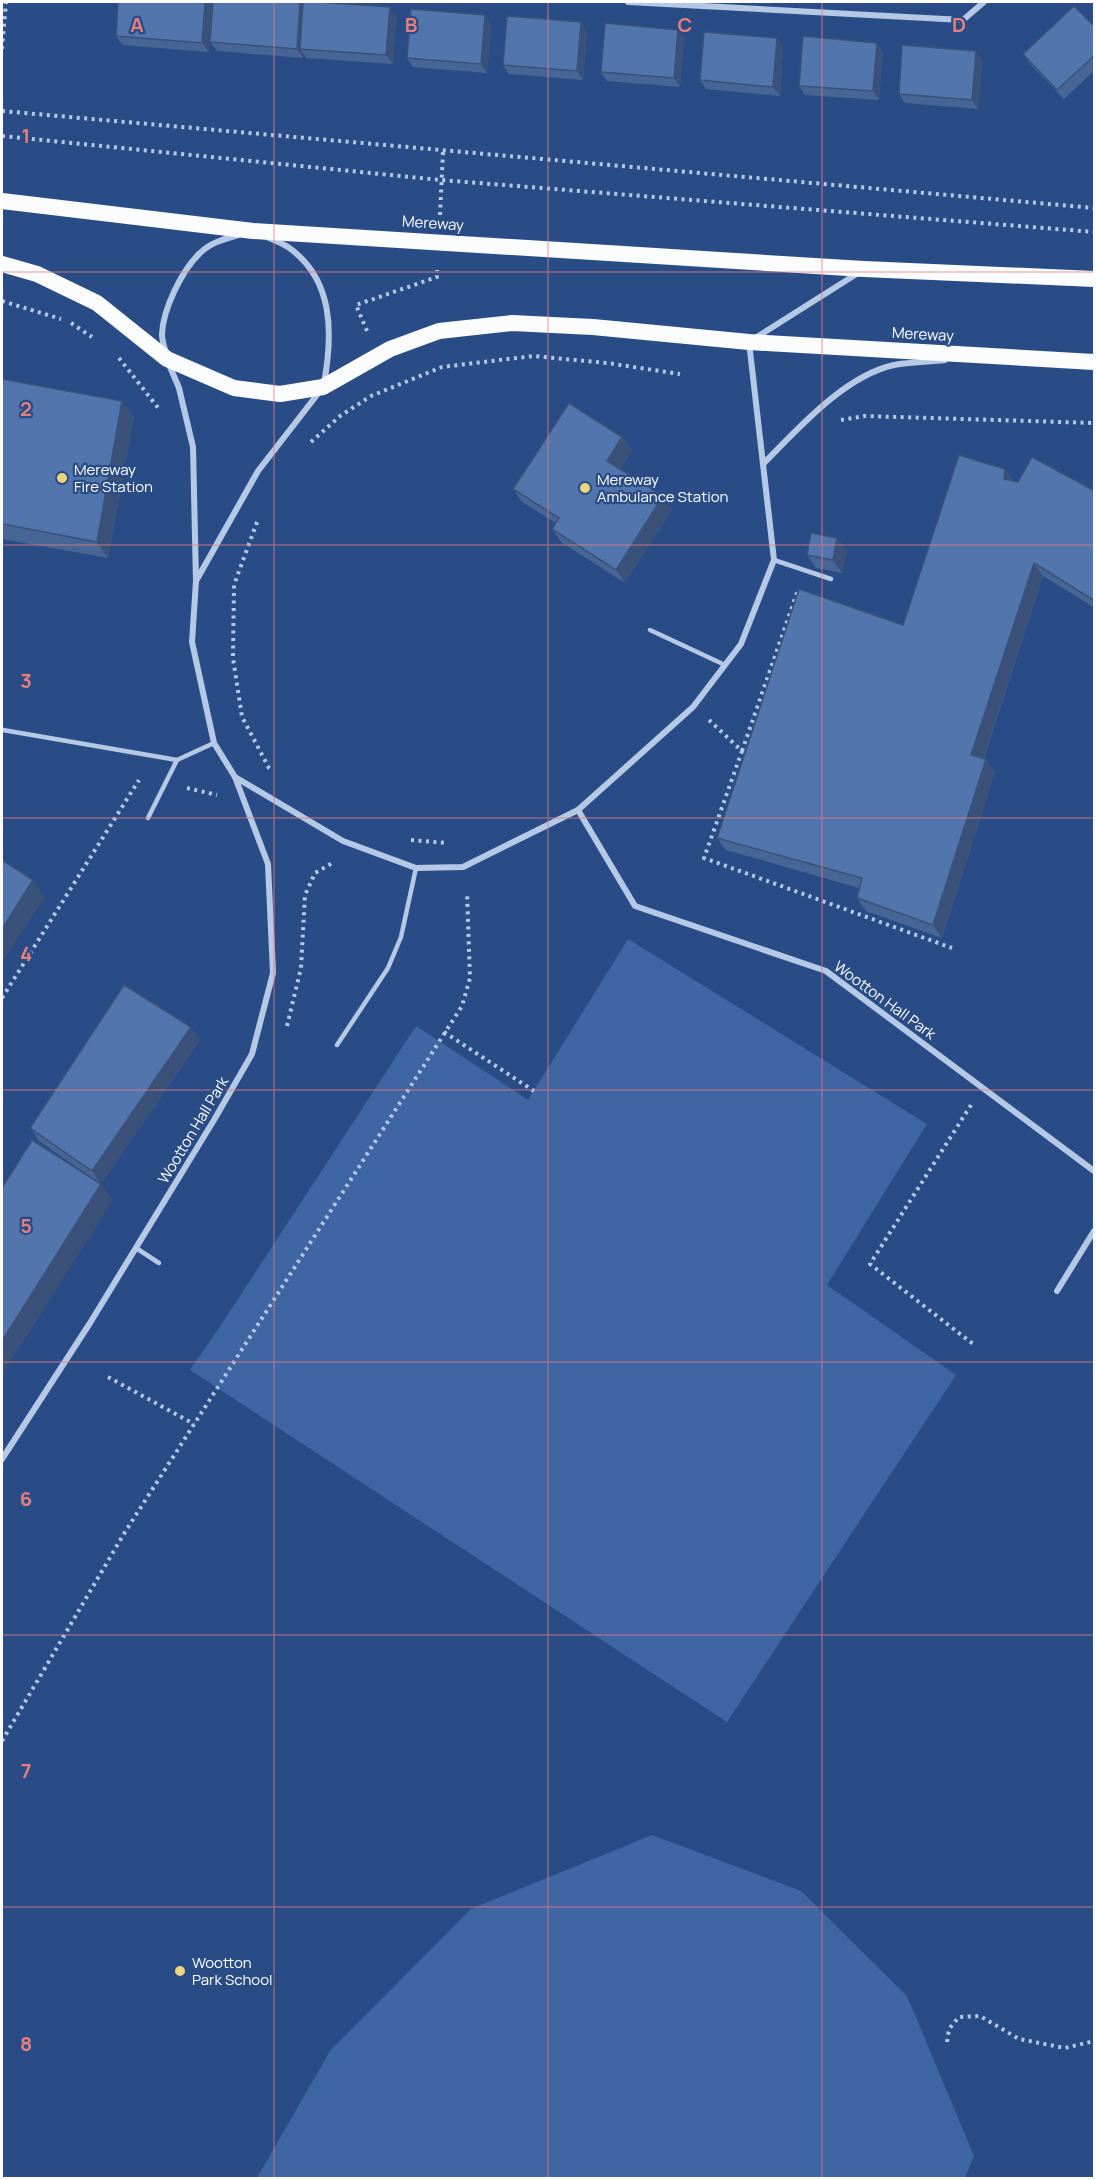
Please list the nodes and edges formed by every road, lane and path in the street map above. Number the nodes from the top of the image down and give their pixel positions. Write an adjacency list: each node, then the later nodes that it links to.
1 (6, 2): 4 (path)
2 (628, 2): 3 (street)
3 (984, 2)
4 (2, 50)
5 (2, 111): 7 (path)
6 (2, 135): 8 (path)
7 (443, 152): 8 (path); 10 (path)
8 (441, 180): 12 (path); 13 (path)
9 (2, 201): 11 (highway, Mereway)
10 (1095, 208)
11 (253, 231): 13 (highway, Mereway); 23 (street); 26 (street)
12 (1095, 232)
13 (438, 242): 15 (highway, Mereway); 21 (path)
14 (2, 264): 23 (highway, Mereway)
15 (864, 270): 16 (highway, Mereway); 19 (street)
16 (1095, 279)
17 (2, 301): 18 (path)
18 (95, 339)
19 (749, 342): 21 (highway, Mereway); 22 (highway, Mereway); 31 (street)
20 (114, 352): 28 (path)
21 (378, 356): 26 (highway, Mereway)
22 (991, 356): 24 (highway, Mereway); 31 (street)
23 (167, 359): 26 (highway, Mereway); 35 (street)
24 (1095, 362)
25 (680, 374): 30 (path)
26 (323, 387): 35 (street)
27 (865, 416): 29 (path)
28 (166, 417)
29 (1095, 423)
30 (306, 447)
31 (763, 464): 33 (street)
32 (261, 513): 42 (path)
33 (774, 560): 34 (lane); 37 (street)
34 (831, 579)
35 (196, 581): 40 (street)
36 (650, 630): 37 (lane)
37 (725, 665): 47 (street)
38 (3, 730): 41 (lane)
39 (723, 733): 54 (path)
40 (213, 743): 41 (lane); 43 (street)
41 (177, 760): 48 (lane)
42 (278, 775)
43 (235, 777): 52 (street); 63 (street, Wootton Hall Park)
44 (139, 780): 55 (path)
45 (183, 788): 46 (path)
46 (221, 803)
47 (578, 810): 52 (street); 61 (street, Wootton Hall Park)
48 (148, 818)
49 (400, 840): 50 (path)
50 (447, 843)
51 (336, 861): 56 (path)
52 (416, 868): 58 (lane)
53 (467, 892): 57 (path)
54 (951, 948)
55 (2, 998)
56 (287, 1026)
57 (444, 1032): 59 (path); 68 (path)
58 (337, 1045)
59 (534, 1091)
60 (973, 1102): 66 (path)
61 (1095, 1171)
62 (1095, 1231): 65 (street)
63 (135, 1248): 64 (lane); 69 (street, Wootton Hall Park)
64 (159, 1263)
65 (1057, 1292)
66 (973, 1344)
67 (108, 1377): 68 (path)
68 (194, 1424): 70 (path)
69 (2, 1460)
70 (2, 1741)
71 (1095, 2041): 72 (path)
72 (947, 2042)

